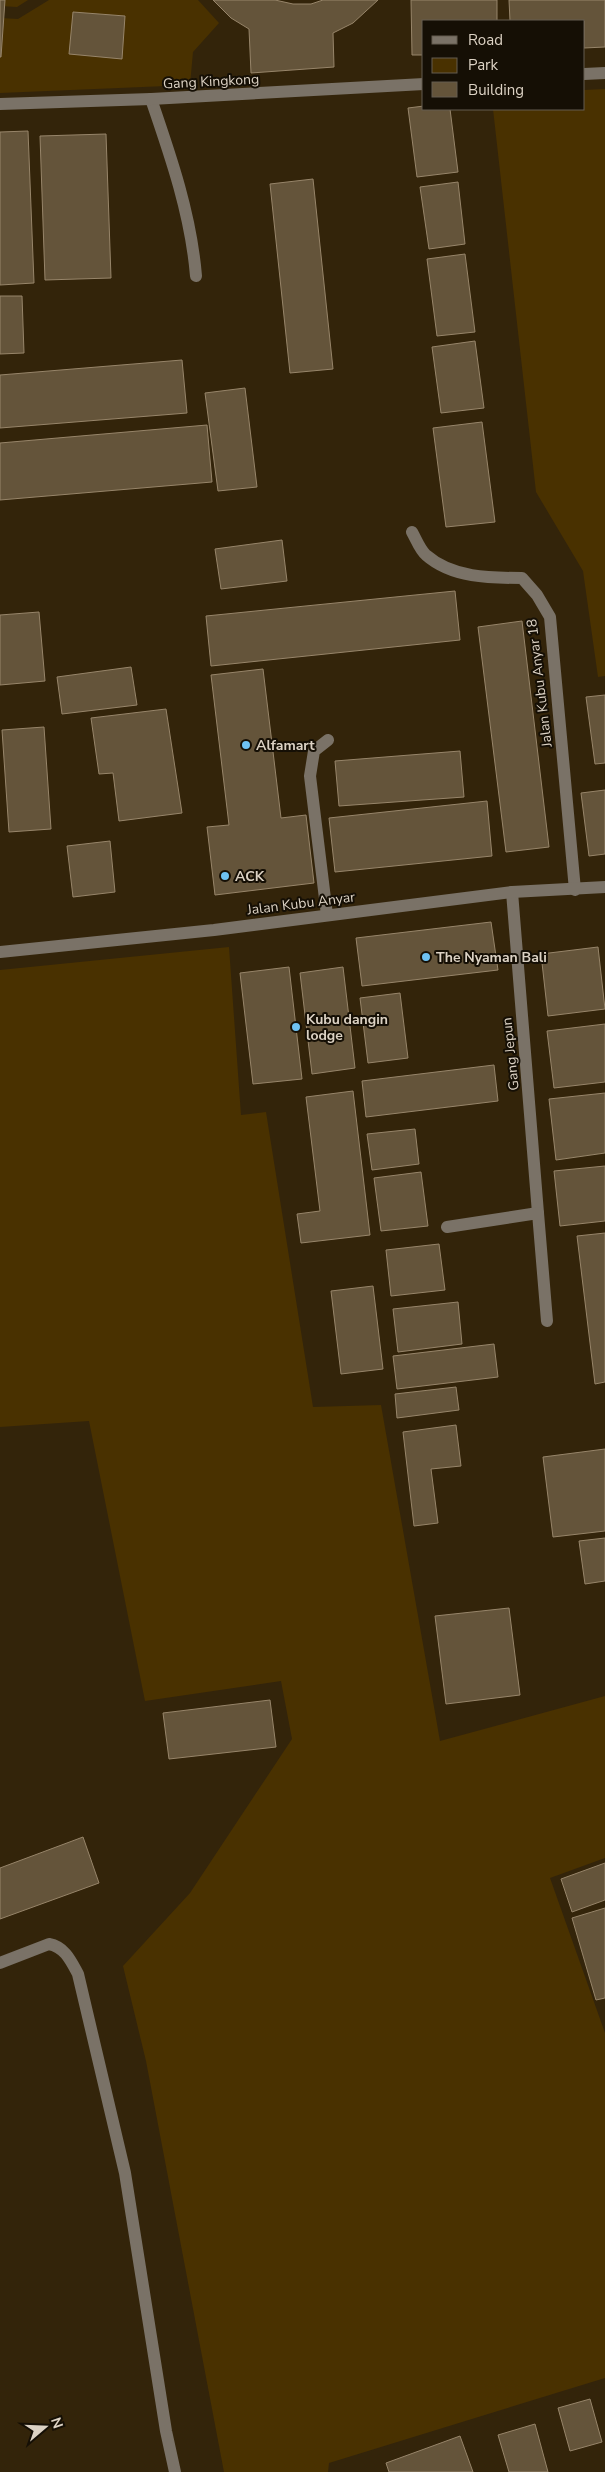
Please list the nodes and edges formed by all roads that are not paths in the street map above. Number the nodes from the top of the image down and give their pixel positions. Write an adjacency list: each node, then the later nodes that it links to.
1 (605, 73): 2 (street)
2 (585, 74)
3 (422, 84): 4 (street, Gang Kingkong)
4 (151, 99): 5 (street, Gang Kingkong); 6 (street)
5 (0, 104)
6 (196, 276)
7 (412, 532): 10 (street, Jalan Kubu Anyar 18)
8 (328, 740): 12 (street)
9 (605, 887): 10 (street, Jalan Kubu Anyar)
10 (575, 890): 11 (street, Jalan Kubu Anyar)
11 (512, 892): 12 (street, Jalan Kubu Anyar); 14 (street, Gang Jepun)
12 (327, 915): 13 (street, Jalan Kubu Anyar)
13 (0, 952)
14 (538, 1213): 15 (street); 16 (street, Gang Jepun)
15 (448, 1227)
16 (547, 1321)
17 (0, 1963): 18 (street)
18 (175, 2472)

